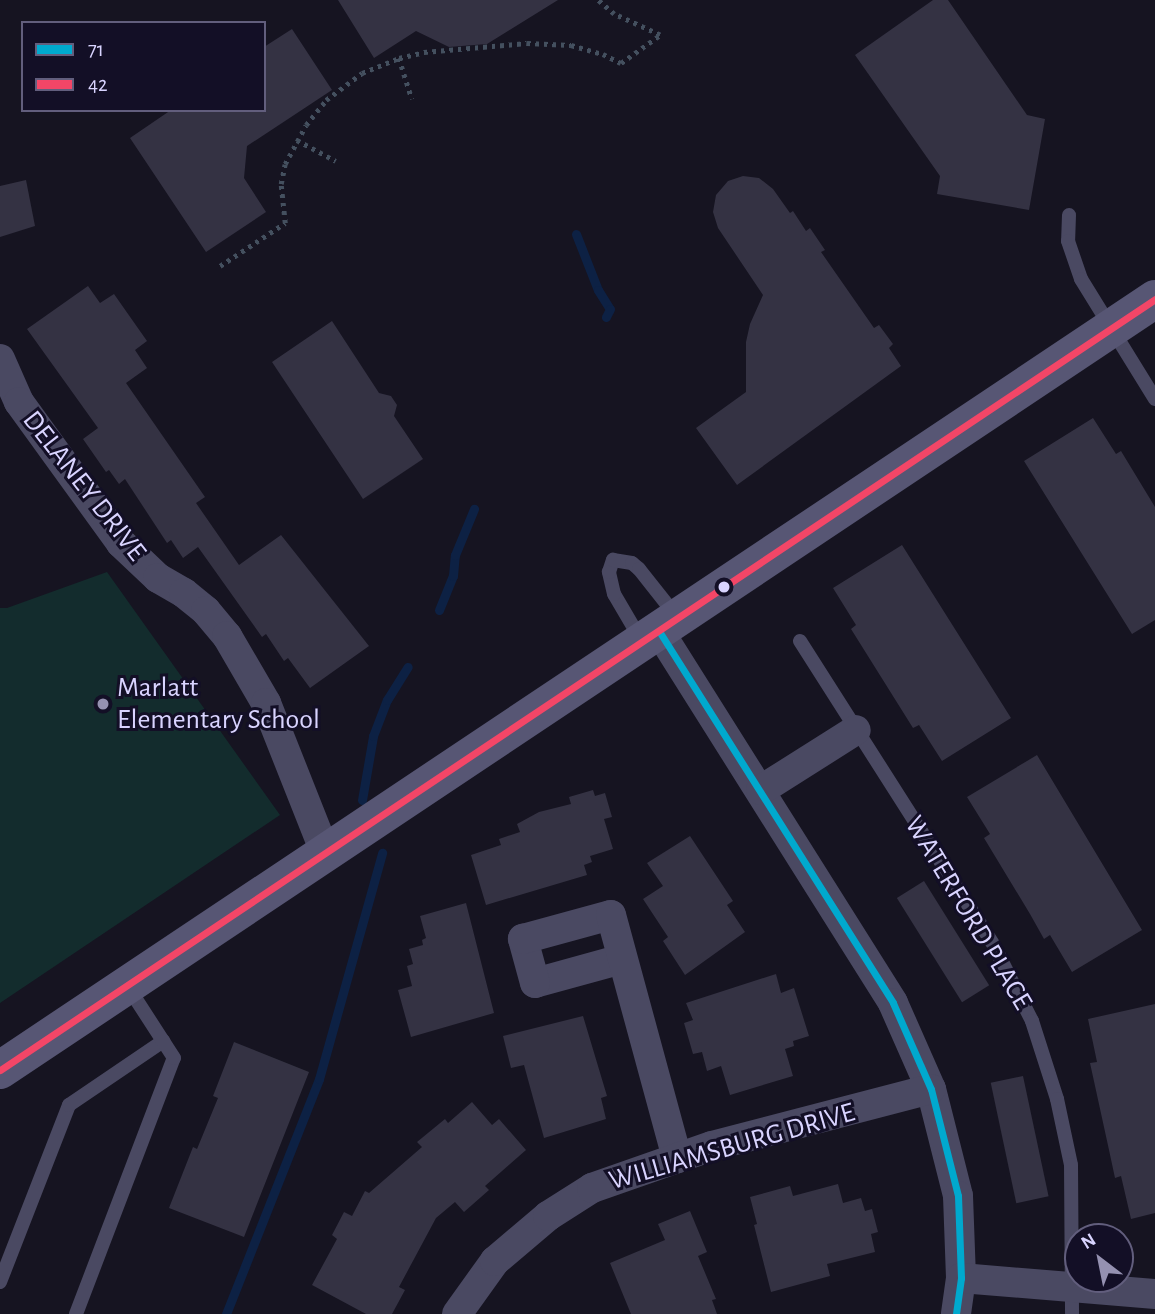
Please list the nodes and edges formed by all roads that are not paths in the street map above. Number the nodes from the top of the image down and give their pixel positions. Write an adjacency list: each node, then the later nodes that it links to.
1 (1069, 215): 3 (lane)
2 (1155, 299): 3 (street)
3 (1111, 329): 5 (lane); 6 (street)
4 (0, 359): 10 (street, DELANEY DRIVE)
5 (1155, 399)
6 (659, 630): 6 (lane); 9 (street); 10 (street)
7 (800, 641): 8 (lane, WATERFORD PLACE)
8 (856, 730): 9 (street); 20 (lane, WATERFORD PLACE)
9 (761, 790): 15 (street)
10 (325, 852): 12 (street)
11 (622, 959): 16 (street)
12 (127, 985): 13 (lane); 14 (street)
13 (163, 1041): 18 (lane); 21 (lane)
14 (0, 1070)
15 (931, 1090): 16 (street, WILLIAMSBURG DRIVE); 17 (street)
16 (677, 1158): 22 (street, WILLIAMSBURG DRIVE)
17 (961, 1278): 20 (street); 23 (street)
18 (0, 1282)
19 (1155, 1294): 20 (street)
20 (1072, 1300)
21 (76, 1314)
22 (457, 1314)
23 (956, 1314)

